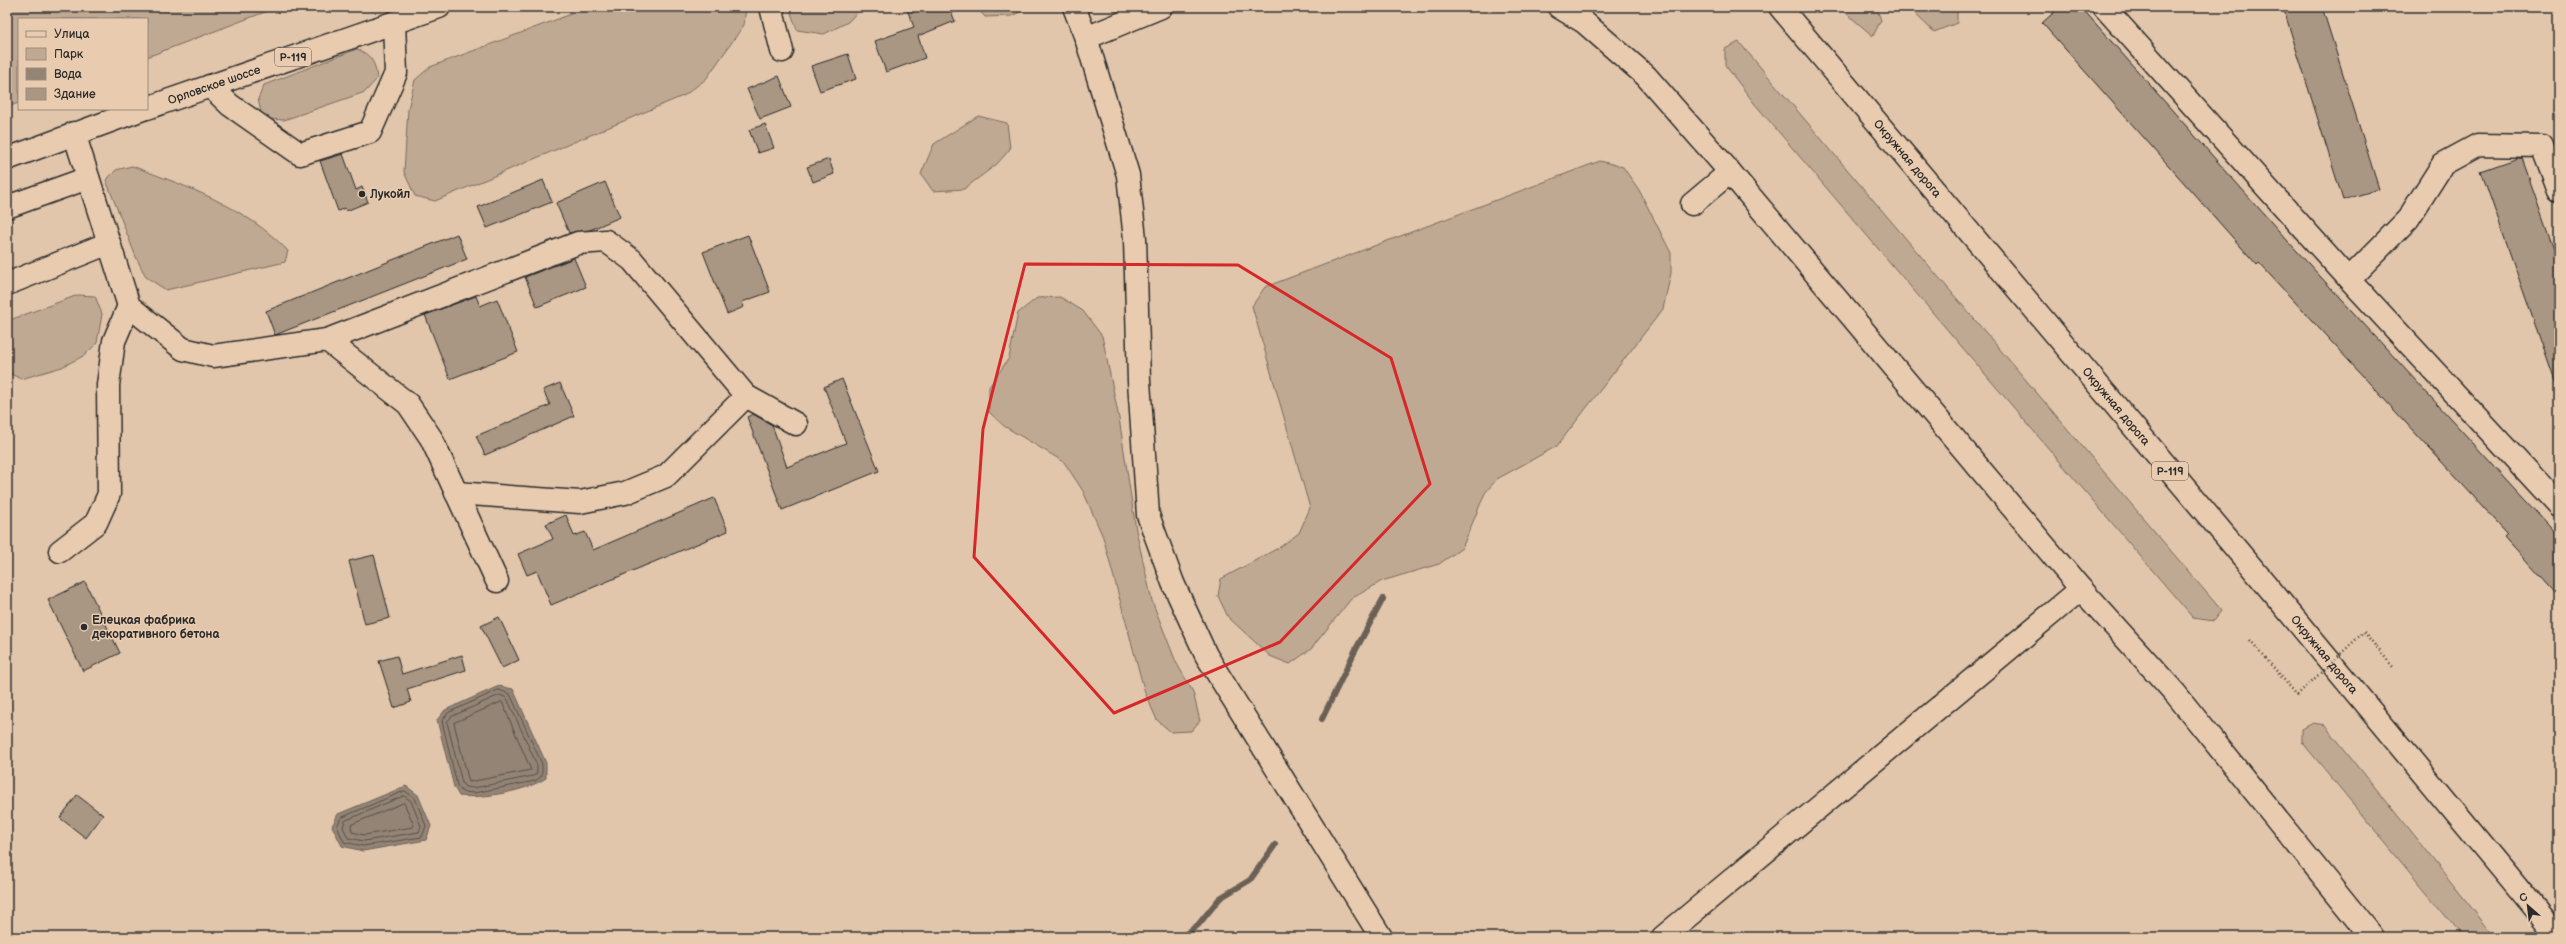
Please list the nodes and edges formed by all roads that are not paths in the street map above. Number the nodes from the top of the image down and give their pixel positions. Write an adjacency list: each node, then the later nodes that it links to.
1 (440, 7): 8 (main road, Орловское шоссе / Р-119)
2 (771, 7): 10 (main road)
3 (1074, 7): 9 (main road)
4 (1161, 7): 9 (main road)
5 (1559, 7): 16 (main road)
6 (1780, 7): 36 (main road, Окружная дорога / Р-119)
7 (2104, 7): 22 (main road)
8 (394, 23): 11 (main road, Орловское шоссе / Р-119); 11 (main road)
9 (1086, 38): 33 (main road)
10 (782, 51)
11 (210, 86): 12 (main road, Орловское шоссе / Р-119)
12 (148, 108)
13 (140, 110): 14 (main road)
14 (74, 133): 15 (main road); 17 (main road)
15 (7, 159)
16 (1730, 172): 19 (main road); 32 (main road)
17 (88, 178): 20 (main road); 21 (main road)
18 (2559, 191): 22 (main road)
19 (1692, 204)
20 (7, 207)
21 (109, 243): 23 (main road); 24 (main road)
22 (2350, 280): 29 (main road)
23 (7, 284)
24 (129, 306): 25 (main road); 30 (main road)
25 (327, 340): 26 (main road); 28 (main road)
26 (746, 396): 27 (main road); 28 (main road)
27 (796, 424)
28 (456, 493): 31 (main road)
29 (2559, 506)
30 (60, 551)
31 (497, 581)
32 (2081, 589): 34 (main road); 35 (main road)
33 (1381, 937)
34 (1663, 937)
35 (2372, 937)
36 (2558, 937)

